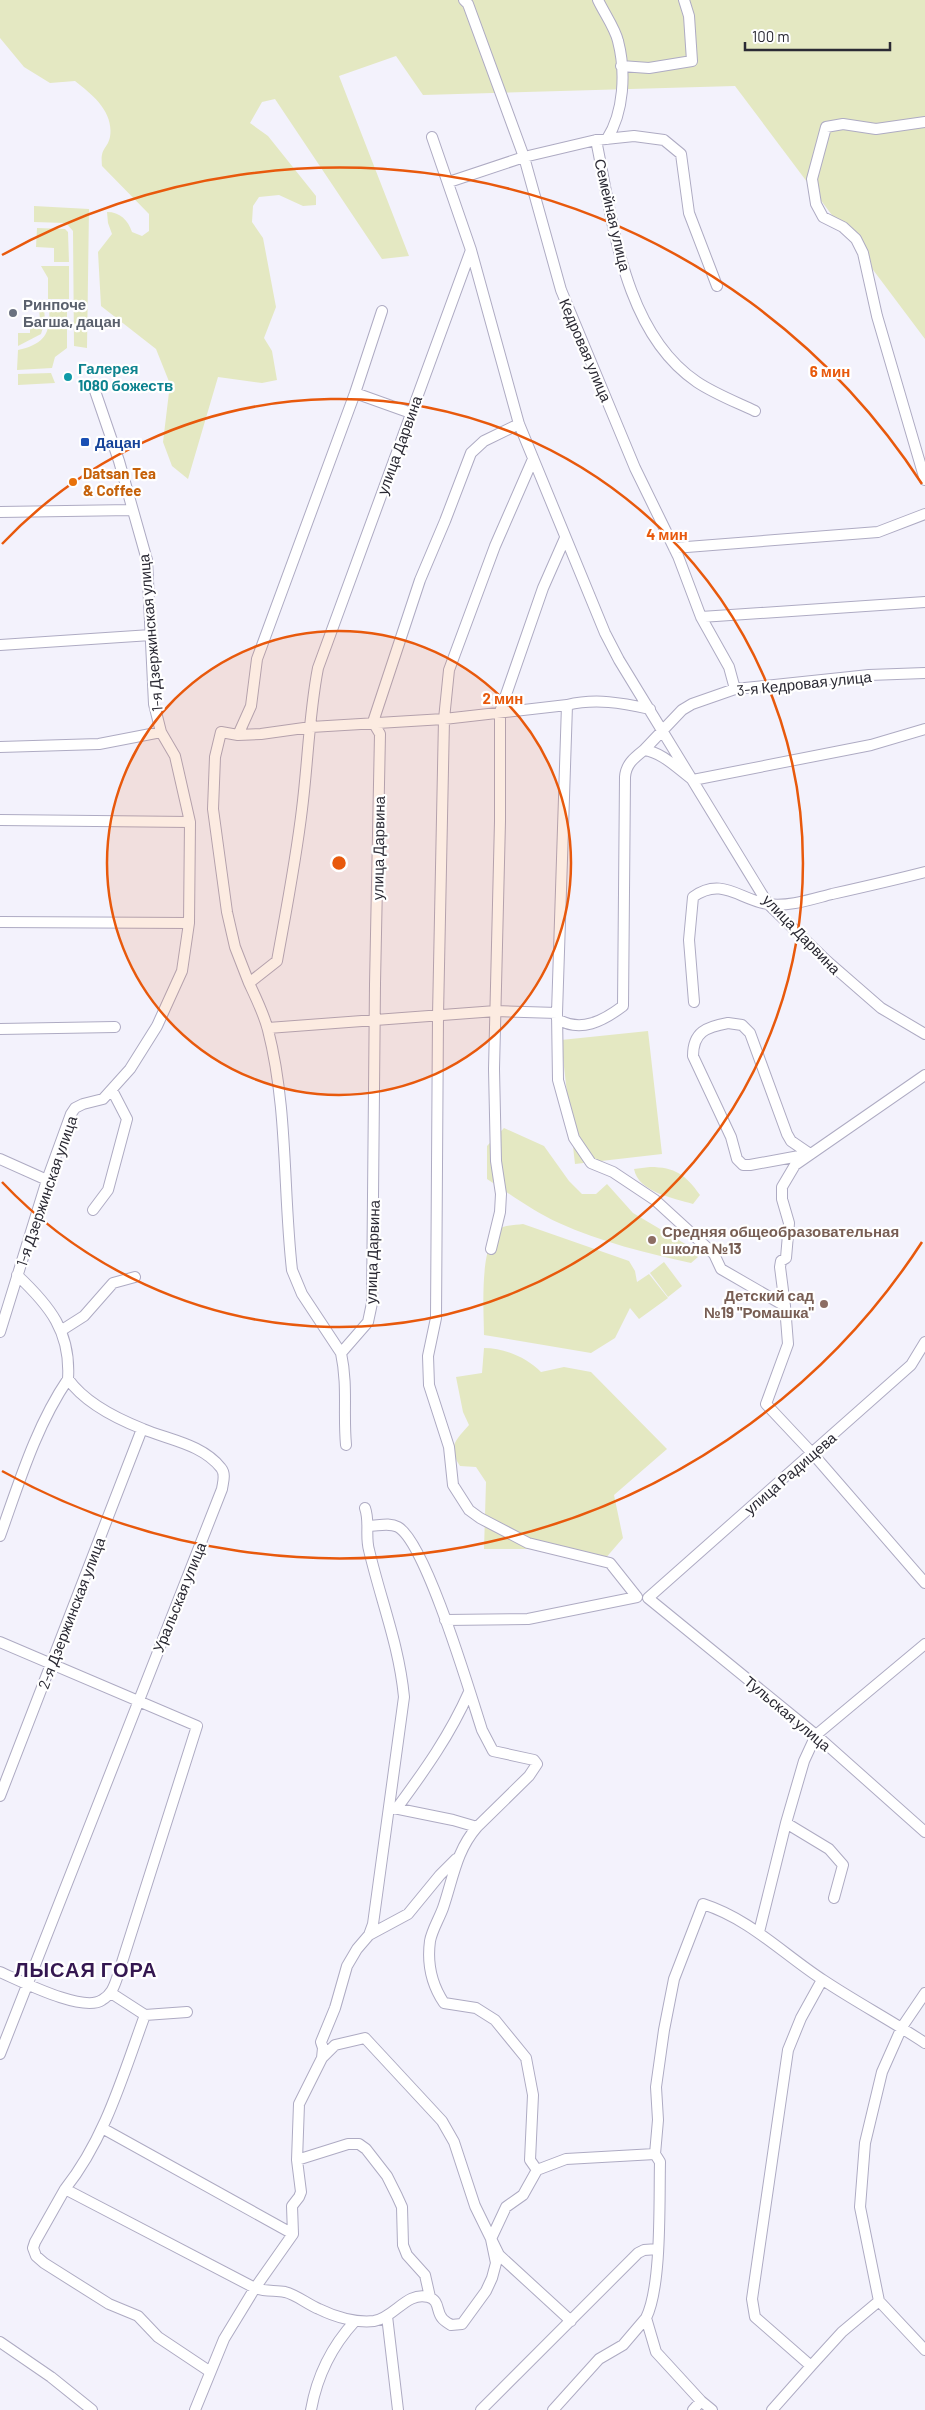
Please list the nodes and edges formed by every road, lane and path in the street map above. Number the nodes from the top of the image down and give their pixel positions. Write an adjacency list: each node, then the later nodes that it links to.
1 (464, 0): 9 (street, Кедровая улица)
2 (598, 0): 4 (street)
3 (684, 0): 4 (street)
4 (621, 66): 7 (street)
5 (925, 122): 20 (street)
6 (432, 137): 10 (street)
7 (607, 139): 8 (street); 12 (street)
8 (596, 140): 9 (street); 16 (street, Семейная улица)
9 (524, 157): 10 (street); 25 (street, Кедровая улица)
10 (449, 182): 11 (street)
11 (471, 250): 17 (street, улица Дарвина); 18 (street)
12 (717, 286)
13 (382, 311): 15 (street)
14 (94, 388): 21 (street, 1-я Дзержинская улица)
15 (355, 393): 17 (street); 41 (street)
16 (755, 411)
17 (411, 414): 37 (street, улица Дарвина)
18 (518, 424): 19 (street); 36 (street)
19 (533, 459): 24 (street); 35 (street)
20 (925, 480)
21 (132, 510): 22 (street); 28 (street, 1-я Дзержинская улица)
22 (0, 512)
23 (925, 514): 25 (street)
24 (564, 538): 33 (street); 34 (street)
25 (674, 548): 27 (street, Кедровая улица)
26 (925, 602): 27 (street)
27 (701, 617): 31 (street, Кедровая улица)
28 (151, 635): 29 (street); 40 (street, 1-я Дзержинская улица)
29 (0, 645)
30 (925, 673): 31 (street, 3-я Кедровая улица)
31 (735, 689): 38 (street, 3-я Кедровая улица)
32 (567, 705): 33 (street); 34 (street); 55 (street)
33 (650, 709): 38 (street)
34 (500, 712): 35 (street); 53 (street)
35 (444, 719): 36 (street); 54 (street)
36 (373, 722): 37 (street); 56 (street, улица Дарвина)
37 (311, 727): 41 (street); 51 (street, улица Дарвина)
38 (662, 728): 43 (street, 3-я Кедровая улица); 44 (street, улица Дарвина)
39 (925, 729): 44 (street)
40 (161, 732): 42 (street); 46 (street, 1-я Дзержинская улица)
41 (238, 735): 51 (street)
42 (0, 747)
43 (644, 750): 44 (street, улица Дарвина); 55 (street)
44 (693, 780): 48 (street, улица Дарвина)
45 (0, 820): 46 (street)
46 (190, 822): 50 (street, 1-я Дзержинская улица)
47 (925, 872): 48 (street)
48 (768, 904): 52 (street); 60 (street, улица Дарвина)
49 (0, 922): 50 (street)
50 (189, 924): 62 (street, 1-я Дзержинская улица)
51 (250, 983): 58 (street)
52 (694, 1002)
53 (496, 1011): 54 (street); 55 (street); 67 (street)
54 (438, 1016): 56 (street); 84 (street)
55 (557, 1016): 70 (street)
56 (375, 1019): 58 (street); 74 (street, улица Дарвина)
57 (114, 1027): 59 (street)
58 (268, 1028): 74 (street)
59 (0, 1029)
60 (924, 1030)
61 (925, 1075): 63 (street)
62 (112, 1090): 65 (street, 1-я Дзержинская улица); 66 (street)
63 (810, 1154): 63 (street); 70 (street)
64 (0, 1159): 65 (street)
65 (47, 1180): 68 (street, 1-я Дзержинская улица)
66 (93, 1210)
67 (491, 1249)
68 (17, 1276): 71 (street); 72 (street, 1-я Дзержинская улица)
69 (135, 1277): 71 (street)
70 (785, 1306): 78 (street)
71 (62, 1330): 75 (street)
72 (0, 1332)
73 (925, 1342): 78 (street, улица Радищева)
74 (341, 1354): 77 (street)
75 (68, 1379): 76 (street, Уральская улица); 81 (street)
76 (142, 1429): 87 (street, 2-я Дзержинская улица); 89 (street, Уральская улица)
77 (346, 1445)
78 (813, 1454): 82 (street); 83 (street, улица Радищева)
79 (365, 1508): 80 (street)
80 (368, 1526): 84 (street); 92 (street)
81 (0, 1536)
82 (925, 1583)
83 (648, 1598): 90 (street, Тульская улица)
84 (445, 1620): 88 (street)
85 (0, 1642): 87 (street)
86 (925, 1644): 90 (street)
87 (52, 1663): 89 (street); 91 (street, 2-я Дзержинская улица)
88 (469, 1692): 92 (street); 94 (street)
89 (138, 1700): 102 (street, Уральская улица); 103 (street)
90 (816, 1735): 93 (street); 95 (street, Тульская улица)
91 (0, 1796)
92 (393, 1808): 94 (street); 99 (street)
93 (786, 1823): 97 (street); 98 (street)
94 (477, 1827): 96 (street)
95 (925, 1832)
96 (458, 1857): 99 (street); 114 (street)
97 (834, 1898)
98 (759, 1932): 101 (street); 112 (street)
99 (369, 1935): 110 (street)
100 (0, 1972): 102 (street)
101 (822, 1980): 107 (street); 128 (street)
102 (27, 1983): 103 (street); 109 (street, Уральская улица)
103 (111, 1993): 106 (street)
104 (925, 1993): 107 (street)
105 (187, 2012): 106 (street)
106 (145, 2015): 111 (street)
107 (902, 2027): 108 (street); 121 (street)
108 (925, 2042)
109 (0, 2054)
110 (322, 2058): 113 (street); 117 (street)
111 (102, 2128): 115 (street); 116 (street)
112 (655, 2154): 114 (street); 118 (street)
113 (297, 2160): 116 (street); 120 (street)
114 (537, 2170): 117 (street)
115 (65, 2190): 119 (street); 129 (street)
116 (293, 2234): 119 (street)
117 (491, 2239): 120 (street); 125 (street)
118 (658, 2249): 123 (street); 125 (street)
119 (255, 2288): 124 (street); 129 (street)
120 (430, 2297): 122 (street)
121 (879, 2301): 127 (street); 128 (street)
122 (388, 2316): 124 (street); 134 (street)
123 (646, 2318): 130 (street); 136 (street)
124 (355, 2321): 133 (street)
125 (571, 2321): 135 (street)
126 (0, 2342): 131 (street)
127 (925, 2350)
128 (811, 2366): 139 (street)
129 (210, 2371): 132 (street)
130 (701, 2401): 137 (street); 138 (street)
131 (92, 2410)
132 (194, 2410)
133 (311, 2410)
134 (398, 2410)
135 (481, 2410)
136 (553, 2410)
137 (692, 2410)
138 (712, 2410)
139 (772, 2410)

